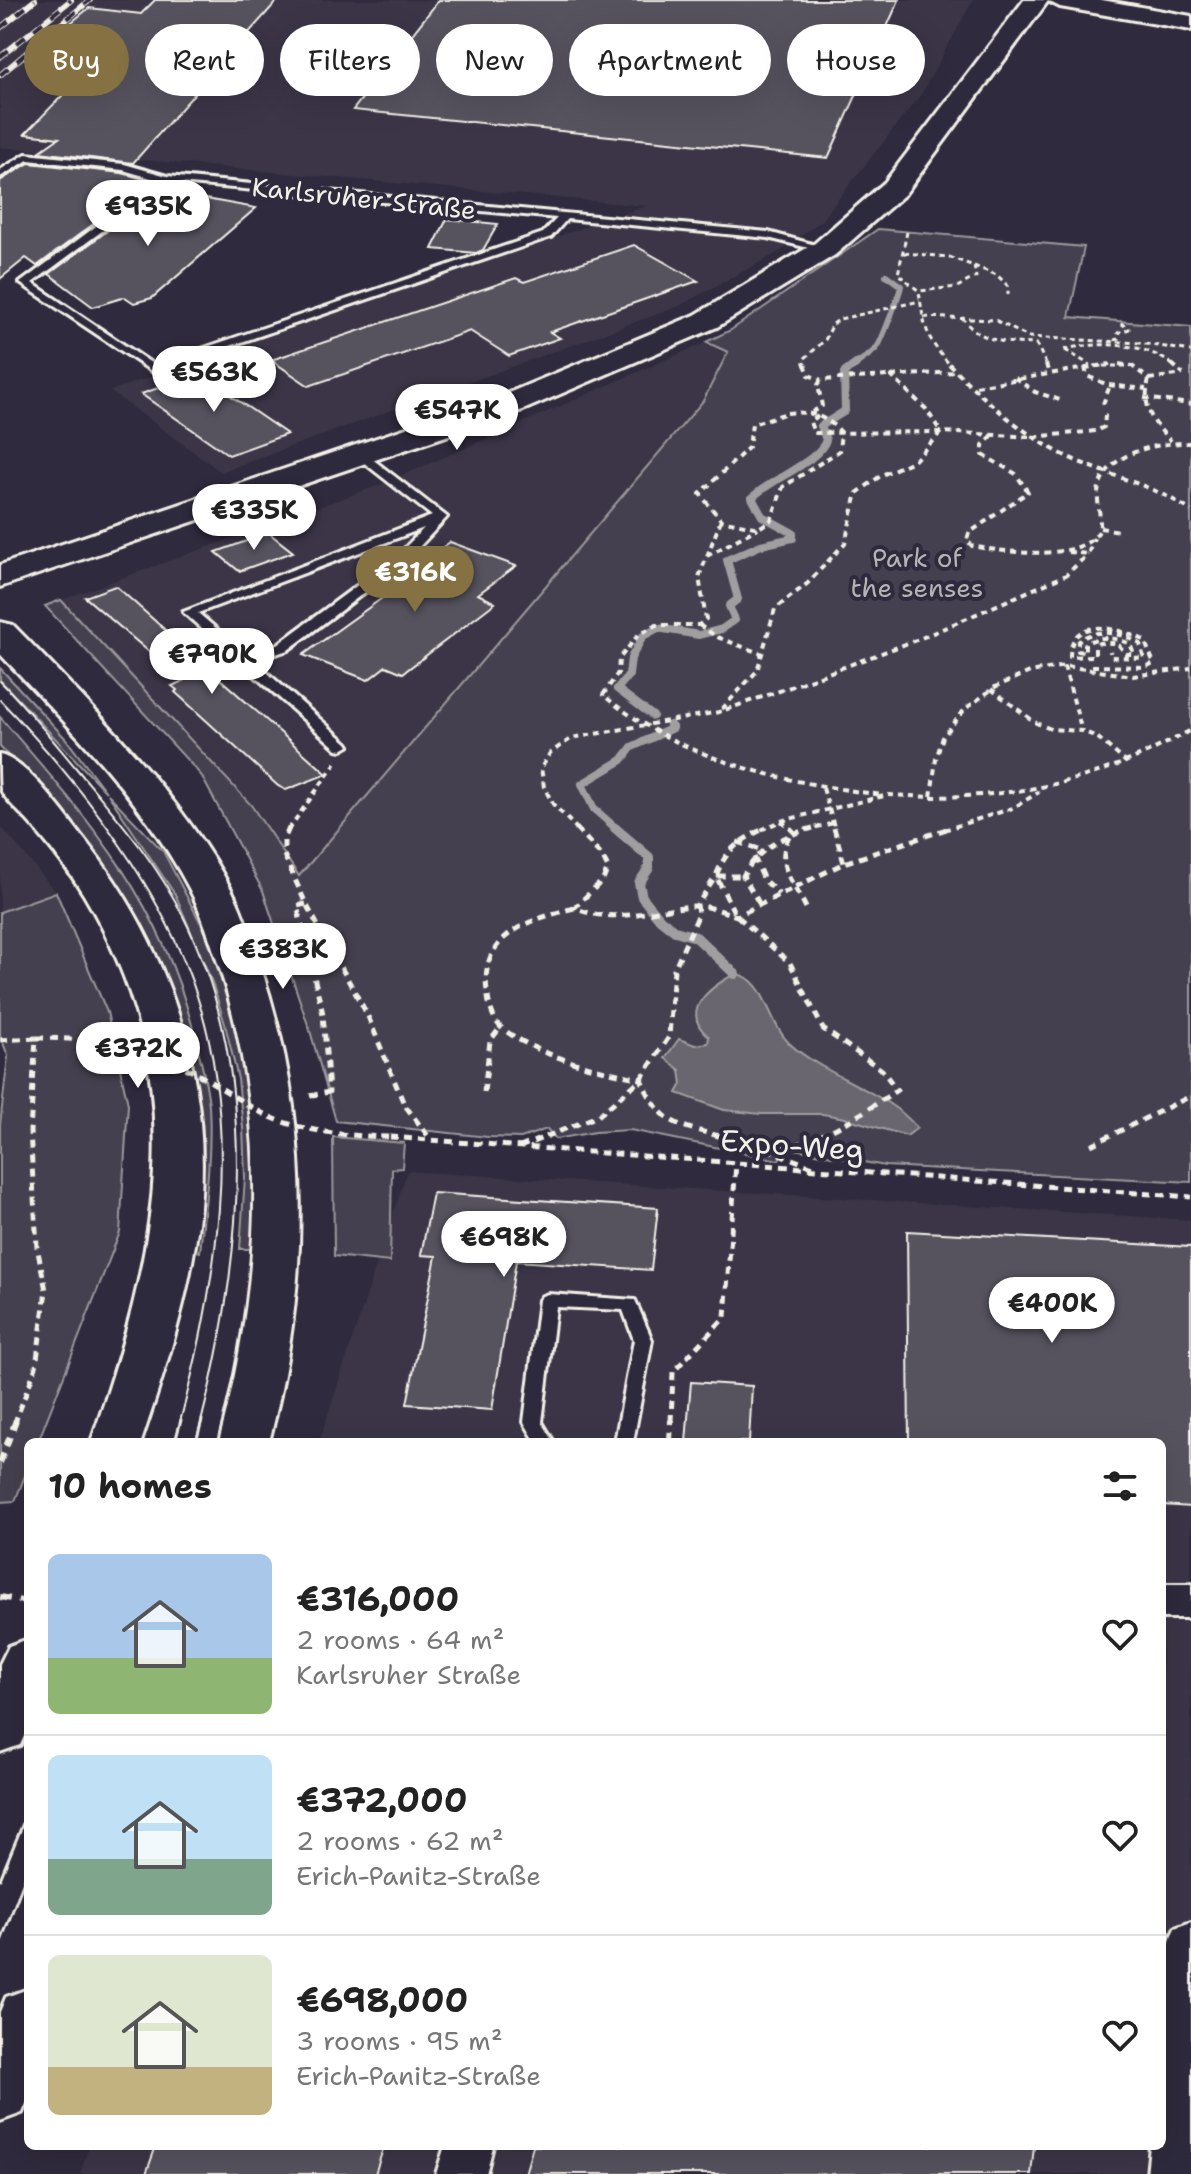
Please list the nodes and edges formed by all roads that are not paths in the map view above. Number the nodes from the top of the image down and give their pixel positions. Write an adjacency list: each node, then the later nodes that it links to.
1 (1037, 0): 7 (main road)
2 (1060, 0): 3 (main road)
3 (1191, 23)
4 (0, 174): 5 (lane)
5 (166, 179): 6 (lane, Karlsruher Straße); 6 (lane, Karlsruher Straße)
6 (563, 218): 7 (lane, Karlsruher Straße)
7 (825, 249): 8 (main road)
8 (362, 455): 9 (lane); 10 (main road)
9 (441, 517): 12 (lane); 12 (lane)
10 (0, 577)
11 (0, 633): 16 (main road)
12 (245, 660): 13 (lane)
13 (342, 746)
14 (0, 766): 15 (main road)
15 (117, 1438)
16 (245, 1438)
17 (543, 1438): 18 (lane)
18 (625, 1438)
19 (1166, 1601): 20 (street)
20 (1191, 1601)
21 (1191, 1943): 26 (street)
22 (24, 2028): 23 (main road)
23 (0, 2092)
24 (468, 2150): 25 (street)
25 (461, 2174)
26 (1172, 2174)

